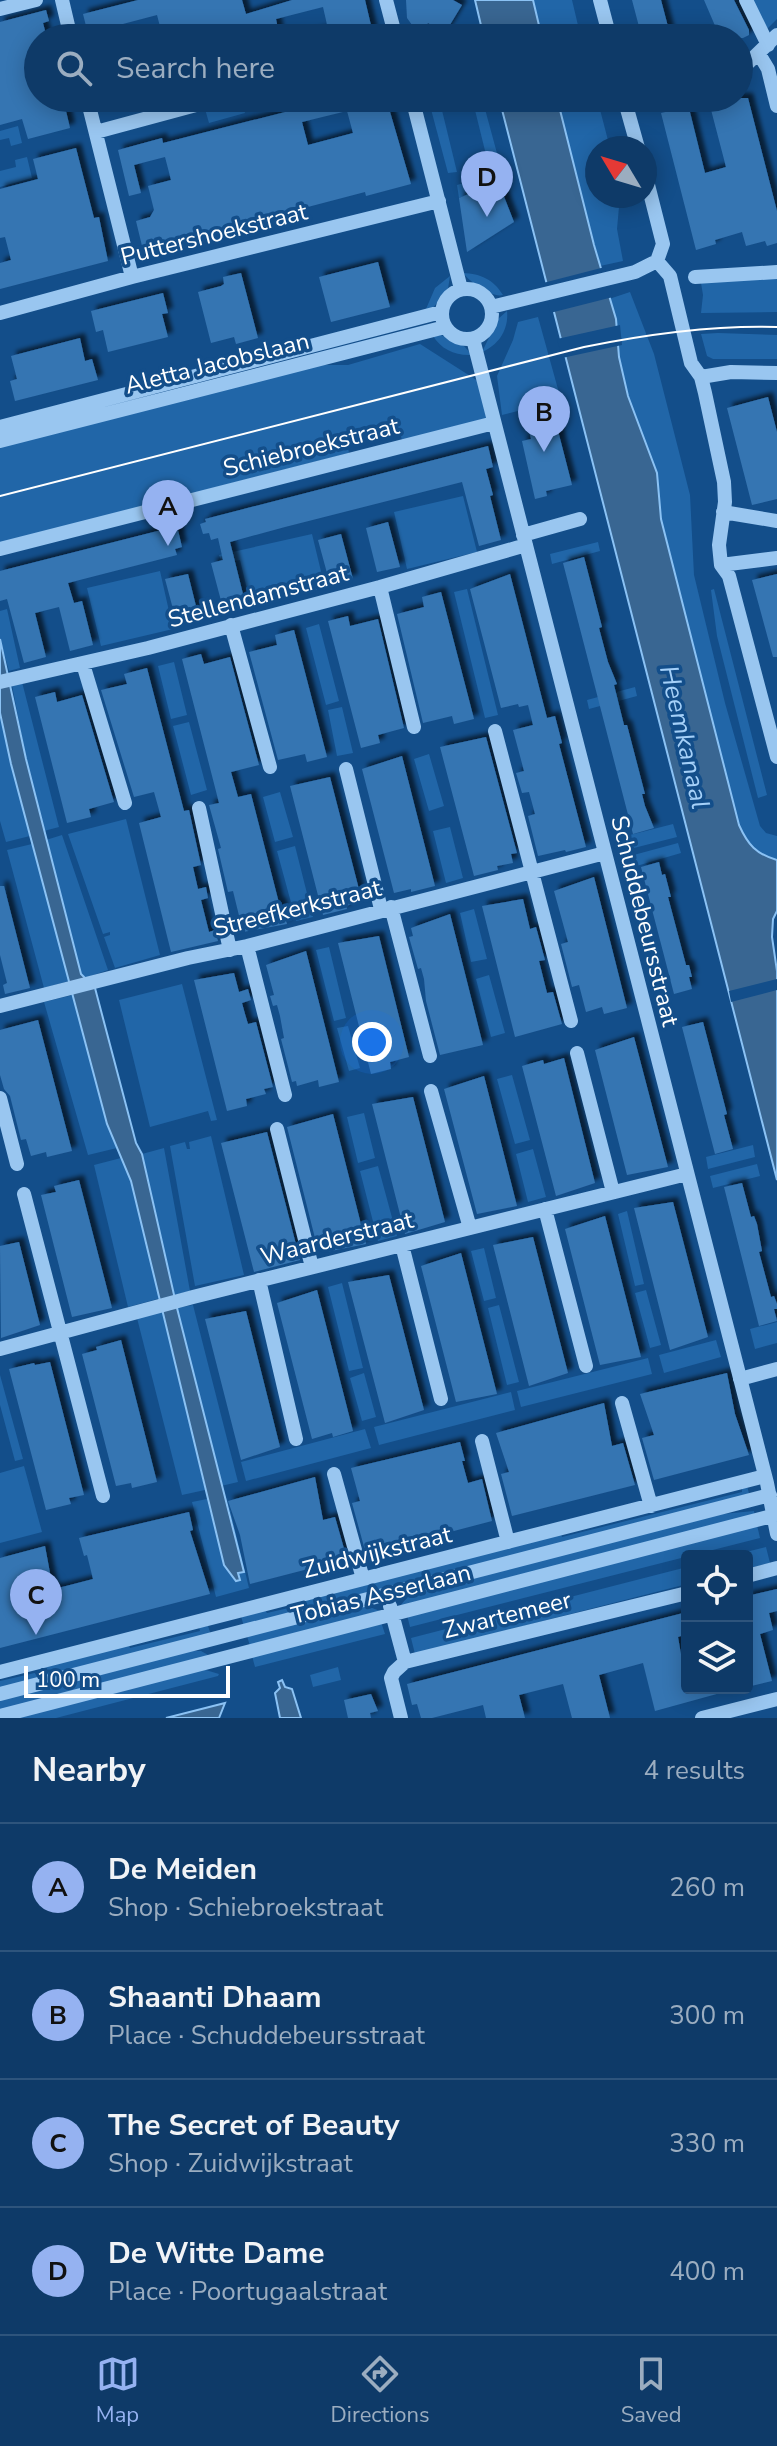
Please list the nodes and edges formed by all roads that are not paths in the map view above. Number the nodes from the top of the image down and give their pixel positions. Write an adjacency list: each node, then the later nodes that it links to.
1 (36, 0): 6 (street)
2 (62, 0): 7 (street)
3 (386, 0): 8 (street)
4 (600, 0): 9 (street)
5 (746, 0): 10 (street)
6 (0, 9)
7 (68, 24)
8 (392, 24)
9 (606, 24)
10 (768, 44): 11 (street); 12 (street)
11 (753, 58)
12 (777, 106)
13 (91, 112): 17 (street)
14 (170, 112): 17 (street)
15 (416, 112): 19 (street)
16 (628, 112): 18 (street)
17 (96, 132): 23 (street)
18 (635, 136)
19 (439, 201): 23 (street, Puttershoekstraat); 25 (street)
20 (654, 208): 21 (street)
21 (657, 261): 26 (street); 31 (street)
22 (777, 272): 24 (street)
23 (132, 277): 27 (street, Puttershoekstraat)
24 (695, 277)
25 (461, 289): 26 (street); 28 (street)
26 (491, 307): 29 (street)
27 (0, 313)
28 (443, 319): 29 (street); 33 (street, Aletta Jacobslaan); 34 (street, Aletta Jacobslaan)
29 (473, 339): 32 (street, Schuddebeursstraat)
30 (777, 373): 31 (street)
31 (701, 377): 35 (street)
32 (494, 423): 38 (street, Schuddebeursstraat); 39 (street, Schiebroekstraat)
33 (0, 427)
34 (0, 441)
35 (723, 512): 37 (street); 41 (street)
36 (580, 519): 38 (street, Stellendamstraat)
37 (777, 521)
38 (524, 540): 42 (street, Stellendamstraat); 53 (street, Schuddebeursstraat)
39 (0, 549)
40 (777, 558): 41 (street)
41 (721, 565): 48 (street)
42 (380, 587): 43 (street, Stellendamstraat); 46 (street)
43 (231, 625): 44 (street, Stellendamstraat); 49 (street)
44 (83, 664): 45 (street, Stellendamstraat); 51 (street)
45 (0, 682)
46 (414, 727)
47 (495, 731): 54 (street)
48 (777, 757)
49 (270, 767)
50 (346, 769): 55 (street)
51 (125, 803)
52 (199, 808): 57 (street)
53 (605, 853): 54 (street, Streefkerkstraat); 67 (street, Schuddebeursstraat)
54 (532, 871): 55 (street, Streefkerkstraat); 59 (street)
55 (386, 908): 56 (street, Streefkerkstraat); 61 (street)
56 (247, 946): 57 (street, Streefkerkstraat); 63 (street)
57 (230, 950): 58 (street, Streefkerkstraat)
58 (0, 1006)
59 (571, 1021)
60 (577, 1053): 68 (street)
61 (430, 1056)
62 (431, 1091): 71 (street)
63 (285, 1095)
64 (0, 1098): 66 (street)
65 (277, 1129): 73 (street)
66 (17, 1164)
67 (687, 1174): 68 (street, Waarderstraat); 79 (street, Schuddebeursstraat)
68 (613, 1192): 70 (street, Waarderstraat)
69 (24, 1194): 75 (street)
70 (545, 1209): 71 (street, Waarderstraat); 77 (street)
71 (470, 1228): 72 (street, Waarderstraat)
72 (402, 1245): 73 (street, Waarderstraat); 80 (street)
73 (312, 1267): 74 (street, Waarderstraat)
74 (259, 1280): 75 (street, Waarderstraat); 82 (street)
75 (62, 1332): 76 (street, Waarderstraat); 87 (street)
76 (0, 1349)
77 (586, 1366)
78 (777, 1369): 79 (street)
79 (740, 1379): 85 (street, Schuddebeursstraat)
80 (441, 1399)
81 (622, 1403): 88 (street)
82 (296, 1439)
83 (482, 1441): 91 (street)
84 (334, 1474): 94 (street)
85 (765, 1476): 86 (street, Schuddebeursstraat); 88 (street, Zuidwijkstraat)
86 (770, 1495): 89 (street, Schuddebeursstraat); 95 (street, Tobias Asserlaan)
87 (103, 1496)
88 (651, 1506): 91 (street, Zuidwijkstraat)
89 (772, 1516): 90 (street); 97 (street, Tobias Asserlaan)
90 (777, 1534)
91 (508, 1542): 94 (street, Zuidwijkstraat)
92 (777, 1568): 93 (street)
93 (753, 1574)
94 (363, 1579): 98 (street, Zuidwijkstraat)
95 (387, 1594): 97 (street); 99 (street, Tobias Asserlaan)
96 (681, 1594): 101 (street, Zwartemeer)
97 (392, 1614): 100 (street, Tobias Asserlaan); 101 (street)
98 (219, 1615): 99 (street); 102 (street, Zuidwijkstraat)
99 (225, 1636): 100 (street); 103 (street, Tobias Asserlaan)
100 (229, 1655): 105 (street, Tobias Asserlaan)
101 (405, 1662): 106 (street)
102 (0, 1672)
103 (0, 1694)
104 (777, 1699): 107 (street)
105 (0, 1716)
106 (401, 1718)
107 (702, 1718)

